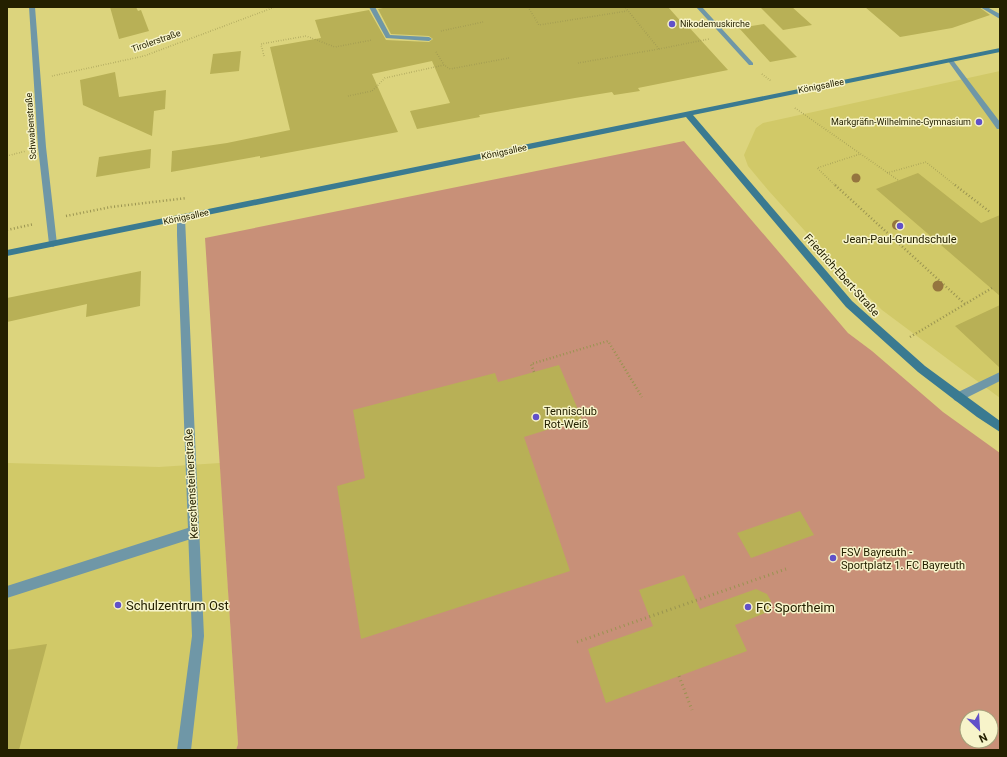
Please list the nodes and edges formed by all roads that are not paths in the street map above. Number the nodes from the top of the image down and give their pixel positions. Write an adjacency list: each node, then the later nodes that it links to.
1 (32, 7): 13 (street, Schwabenstraße)
2 (372, 7): 6 (street)
3 (699, 7): 9 (street)
4 (983, 7): 5 (street)
5 (1000, 17)
6 (428, 39)
7 (1000, 50): 8 (main road, Königsallee)
8 (950, 60): 10 (main road, Königsallee); 11 (street)
9 (751, 64)
10 (688, 114): 12 (main road, Königsallee); 16 (main road, Friedrich-Ebert-Straße)
11 (1000, 127)
12 (182, 218): 13 (main road, Königsallee); 18 (street, Kerschensteinerstraße)
13 (53, 244): 14 (main road, Königsallee)
14 (7, 253)
15 (1000, 376): 16 (street)
16 (958, 397): 17 (main road, Friedrich-Ebert-Straße)
17 (1000, 428)
18 (194, 532): 19 (street); 20 (street, Kerschensteinerstraße)
19 (7, 592)
20 (184, 750)

